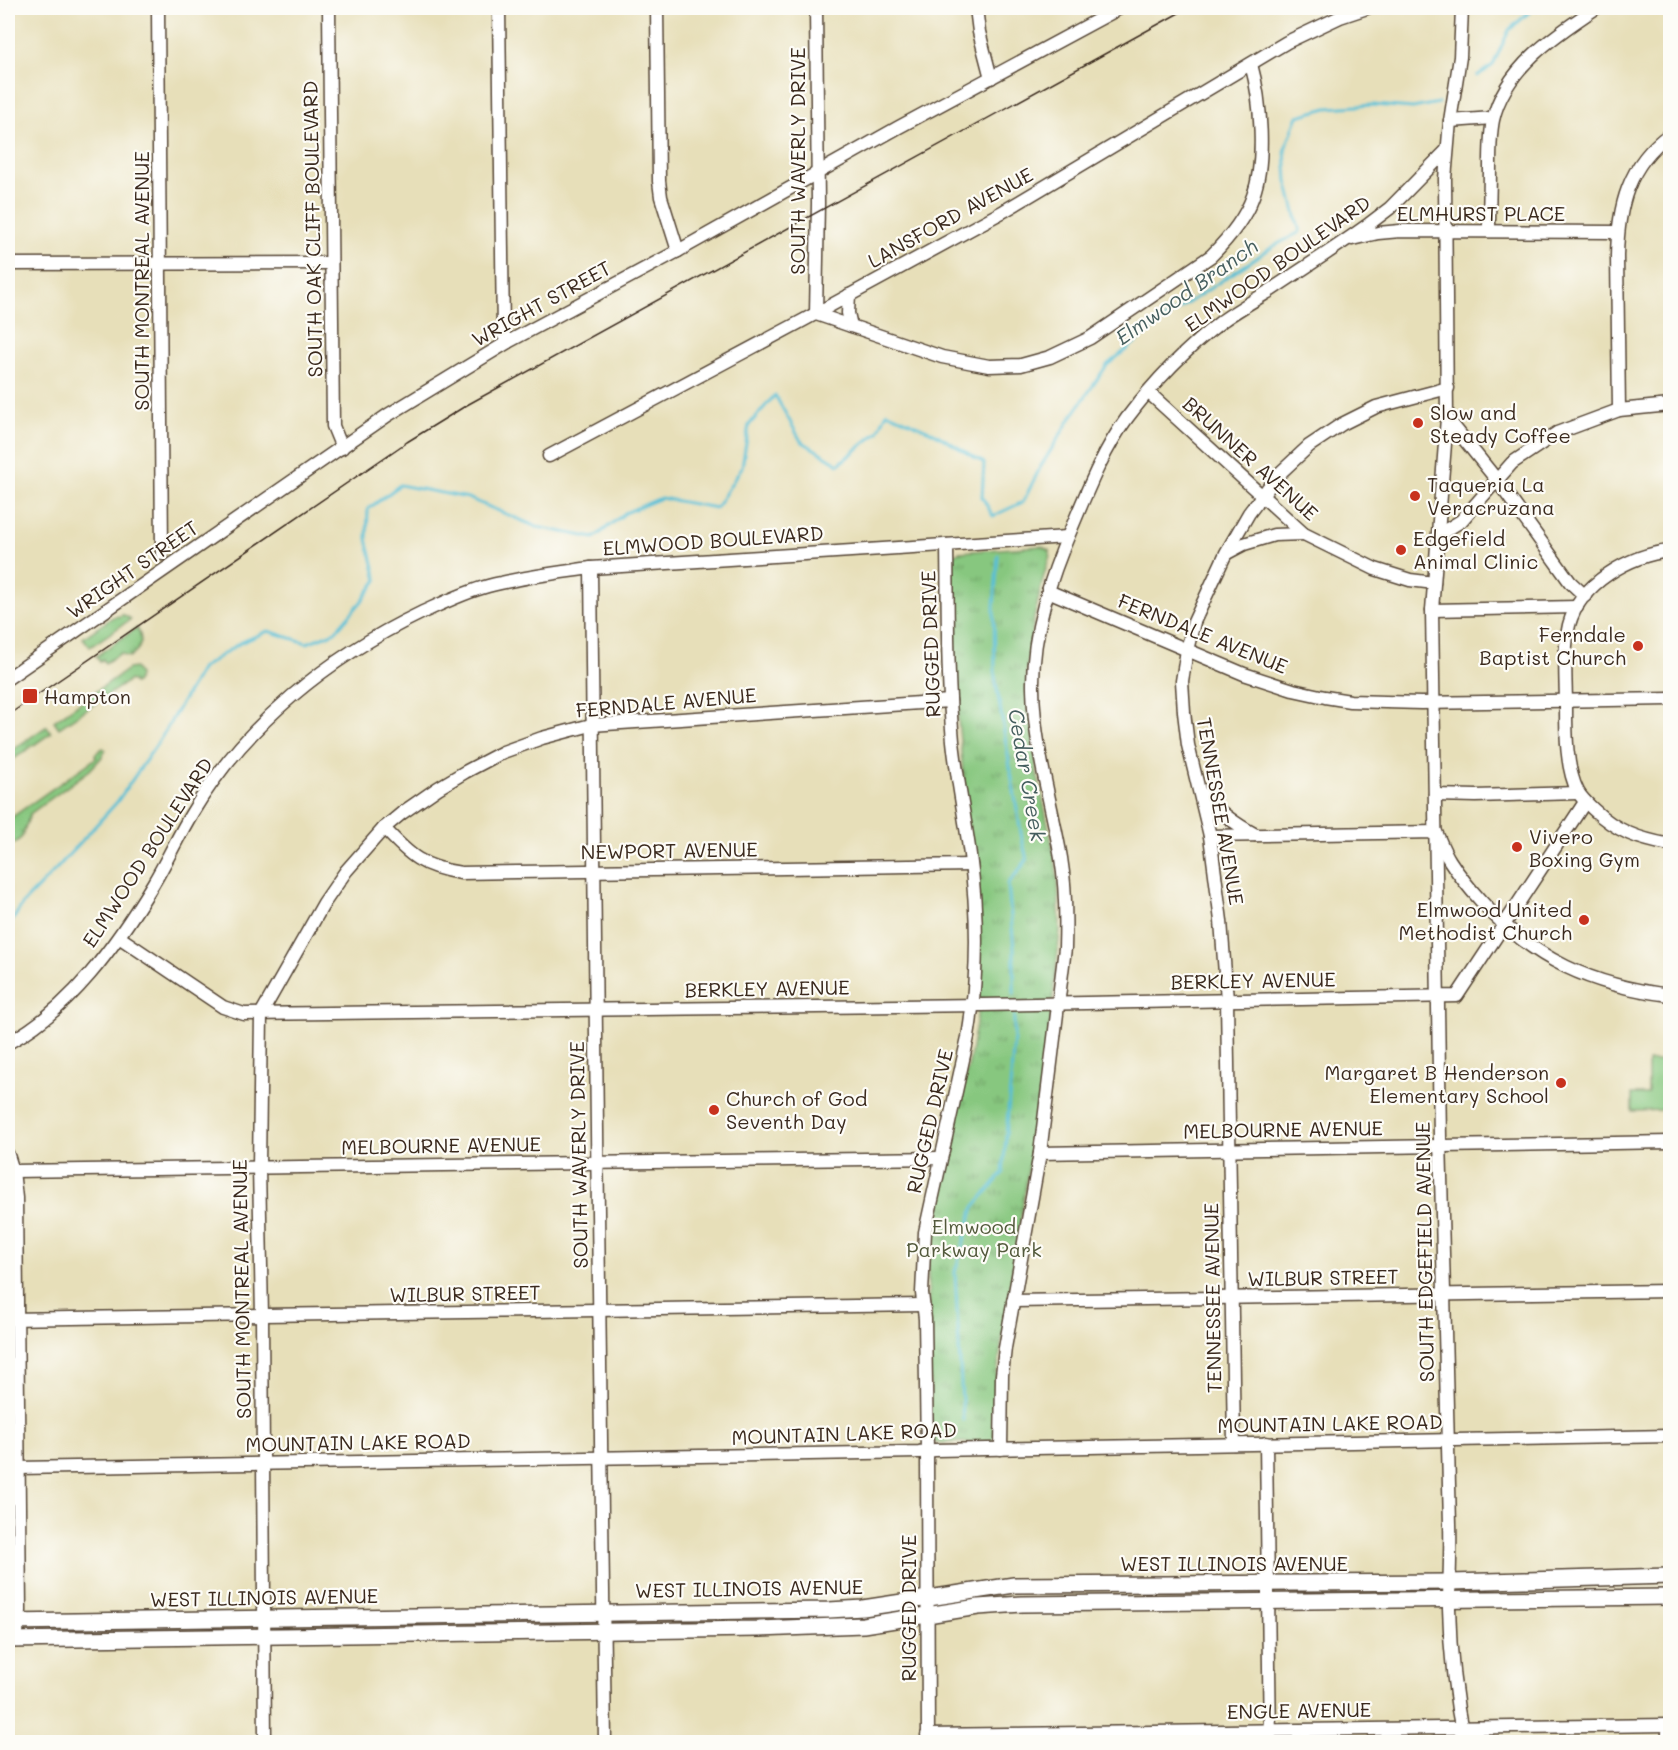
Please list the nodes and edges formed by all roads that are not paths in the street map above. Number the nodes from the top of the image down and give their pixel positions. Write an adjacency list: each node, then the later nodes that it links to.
1 (158, 8): 25 (street, SOUTH MONTREAL AVENUE)
2 (329, 8): 23 (street, SOUTH OAK CLIFF BOULEVARD)
3 (499, 8): 29 (street)
4 (657, 8): 22 (street)
5 (816, 8): 17 (street, SOUTH WAVERLY DRIVE)
6 (976, 8): 12 (street)
7 (1120, 8): 12 (street, WRIGHT STREET)
8 (1367, 8): 11 (street, LANSFORD AVENUE)
9 (1462, 8): 14 (street, SOUTH EDGEFIELD AVENUE)
10 (1596, 8): 13 (street)
11 (1251, 64): 26 (street, LANSFORD AVENUE); 28 (street)
12 (991, 78): 17 (street, WRIGHT STREET)
13 (1493, 118): 14 (street); 19 (street)
14 (1450, 122): 16 (street, SOUTH EDGEFIELD AVENUE)
15 (1671, 134): 20 (street)
16 (1447, 150): 18 (street, SOUTH EDGEFIELD AVENUE); 21 (street, ELMWOOD BOULEVARD)
17 (818, 172): 22 (street, WRIGHT STREET); 27 (street, SOUTH WAVERLY DRIVE)
18 (1446, 231): 19 (street, ELMHURST PLACE); 21 (street, ELMHURST PLACE); 30 (street, SOUTH EDGEFIELD AVENUE)
19 (1489, 231): 20 (street, ELMHURST PLACE)
20 (1617, 232): 33 (street)
21 (1345, 241): 31 (street, ELMWOOD BOULEVARD)
22 (678, 251): 29 (street, WRIGHT STREET)
23 (331, 263): 25 (street); 35 (street, SOUTH OAK CLIFF BOULEVARD)
24 (8, 264): 25 (street)
25 (161, 264): 45 (street, SOUTH MONTREAL AVENUE)
26 (849, 294): 27 (street, LANSFORD AVENUE); 28 (street)
27 (816, 314): 28 (street); 36 (street, LANSFORD AVENUE)
28 (851, 326)
29 (508, 342): 35 (street, WRIGHT STREET)
30 (1448, 388): 34 (street, SOUTH EDGEFIELD AVENUE); 38 (street, TENNESSEE AVENUE)
31 (1148, 392): 38 (street, BRUNNER AVENUE); 41 (street, ELMWOOD BOULEVARD)
32 (1671, 405): 33 (street)
33 (1619, 410): 37 (street)
34 (1447, 418): 37 (street); 40 (street, SOUTH EDGEFIELD AVENUE)
35 (342, 448): 53 (street, WRIGHT STREET)
36 (549, 456)
37 (1496, 479): 40 (street); 49 (street)
38 (1261, 496): 39 (street, BRUNNER AVENUE); 44 (street, TENNESSEE AVENUE)
39 (1304, 534): 44 (street); 47 (street, BRUNNER AVENUE)
40 (1438, 535): 47 (street, SOUTH EDGEFIELD AVENUE)
41 (1067, 537): 42 (street, ELMWOOD BOULEVARD); 48 (street)
42 (947, 545): 46 (street, ELMWOOD BOULEVARD); 56 (street, RUGGED DRIVE)
43 (1671, 551): 49 (street)
44 (1226, 553): 52 (street, TENNESSEE AVENUE)
45 (162, 554)
46 (591, 568): 58 (street, SOUTH WAVERLY DRIVE); 70 (street, ELMWOOD BOULEVARD)
47 (1434, 582): 51 (street, SOUTH EDGEFIELD AVENUE)
48 (1048, 591): 52 (street, FERNDALE AVENUE); 74 (street)
49 (1585, 596): 50 (street)
50 (1577, 607): 51 (street); 55 (street)
51 (1432, 610): 57 (street, SOUTH EDGEFIELD AVENUE)
52 (1187, 650): 57 (street, FERNDALE AVENUE); 59 (street, TENNESSEE AVENUE)
53 (8, 678)
54 (1671, 699): 55 (street, FERNDALE AVENUE)
55 (1566, 700): 57 (street, FERNDALE AVENUE); 61 (street)
56 (950, 701): 58 (street, FERNDALE AVENUE); 67 (street, RUGGED DRIVE)
57 (1433, 703): 60 (street, SOUTH EDGEFIELD AVENUE)
58 (591, 726): 62 (street, FERNDALE AVENUE); 68 (street, SOUTH WAVERLY DRIVE)
59 (1201, 793): 64 (street, TENNESSEE AVENUE); 65 (street)
60 (1435, 795): 61 (street); 63 (street, SOUTH EDGEFIELD AVENUE)
61 (1582, 797): 66 (street); 69 (street)
62 (384, 828): 68 (street, NEWPORT AVENUE); 77 (street, FERNDALE AVENUE)
63 (1436, 832): 65 (street); 69 (street, SOUTH EDGEFIELD AVENUE); 72 (street, SOUTH EDGEFIELD AVENUE)
64 (1210, 836): 65 (street); 73 (street, TENNESSEE AVENUE)
65 (1257, 836)
66 (1671, 845)
67 (971, 866): 68 (street, NEWPORT AVENUE); 75 (street, RUGGED DRIVE)
68 (595, 871): 76 (street, SOUTH WAVERLY DRIVE)
69 (1503, 925): 71 (street); 72 (street)
70 (119, 937): 77 (street, BERKLEY AVENUE); 78 (street, ELMWOOD BOULEVARD)
71 (1671, 994)
72 (1439, 997): 73 (street, BERKLEY AVENUE); 80 (street, SOUTH EDGEFIELD AVENUE)
73 (1227, 1000): 74 (street, BERKLEY AVENUE); 81 (street, TENNESSEE AVENUE)
74 (1059, 1004): 75 (street, BERKLEY AVENUE); 82 (street)
75 (973, 1005): 76 (street, BERKLEY AVENUE); 84 (street, RUGGED DRIVE)
76 (596, 1010): 77 (street, BERKLEY AVENUE); 85 (street, SOUTH WAVERLY DRIVE)
77 (261, 1014): 86 (street, SOUTH MONTREAL AVENUE)
78 (8, 1043)
79 (1671, 1142): 80 (street, MELBOURNE AVENUE)
80 (1440, 1146): 81 (street, MELBOURNE AVENUE); 89 (street, SOUTH EDGEFIELD AVENUE)
81 (1229, 1150): 82 (street, MELBOURNE AVENUE); 90 (street, TENNESSEE AVENUE)
82 (1040, 1153): 91 (street)
83 (8, 1155): 87 (street)
84 (940, 1158): 85 (street, MELBOURNE AVENUE); 92 (street, RUGGED DRIVE)
85 (598, 1162): 86 (street, MELBOURNE AVENUE); 93 (street, SOUTH WAVERLY DRIVE)
86 (259, 1167): 87 (street, MELBOURNE AVENUE); 94 (street, SOUTH MONTREAL AVENUE)
87 (14, 1171): 95 (street)
88 (1671, 1291): 89 (street, WILBUR STREET)
89 (1444, 1294): 90 (street, WILBUR STREET); 97 (street, SOUTH EDGEFIELD AVENUE)
90 (1231, 1298): 91 (street, WILBUR STREET); 99 (street, TENNESSEE AVENUE)
91 (1013, 1301): 101 (street)
92 (923, 1305): 93 (street, WILBUR STREET); 102 (street, RUGGED DRIVE)
93 (599, 1310): 94 (street, WILBUR STREET); 103 (street, SOUTH WAVERLY DRIVE)
94 (262, 1316): 95 (street, WILBUR STREET); 104 (street, SOUTH MONTREAL AVENUE)
95 (12, 1319): 100 (street)
96 (1671, 1436): 97 (street, MOUNTAIN LAKE ROAD)
97 (1448, 1440): 98 (street, MOUNTAIN LAKE ROAD); 108 (street, SOUTH EDGEFIELD AVENUE)
98 (1266, 1443): 99 (street, MOUNTAIN LAKE ROAD); 109 (street)
99 (1233, 1444): 101 (street, MOUNTAIN LAKE ROAD)
100 (13, 1449): 105 (street)
101 (1001, 1449): 102 (street, MOUNTAIN LAKE ROAD)
102 (927, 1451): 103 (street, MOUNTAIN LAKE ROAD); 111 (street, RUGGED DRIVE)
103 (601, 1458): 104 (street, MOUNTAIN LAKE ROAD); 118 (street, SOUTH WAVERLY DRIVE)
104 (263, 1463): 105 (street, MOUNTAIN LAKE ROAD); 121 (street, SOUTH MONTREAL AVENUE)
105 (18, 1468): 122 (street)
106 (1671, 1576): 107 (main road, WEST ILLINOIS AVENUE)
107 (1620, 1577): 108 (main road, WEST ILLINOIS AVENUE); 113 (main road)
108 (1451, 1582): 109 (main road, WEST ILLINOIS AVENUE); 114 (street, SOUTH EDGEFIELD AVENUE)
109 (1269, 1583): 110 (main road, WEST ILLINOIS AVENUE); 115 (street)
110 (1098, 1585): 111 (main road, WEST ILLINOIS AVENUE); 116 (main road)
111 (928, 1597): 117 (main road, WEST ILLINOIS AVENUE); 120 (street, RUGGED DRIVE)
112 (1671, 1597): 113 (main road, WEST ILLINOIS AVENUE)
113 (1620, 1598): 114 (main road, WEST ILLINOIS AVENUE)
114 (1450, 1599): 115 (main road, WEST ILLINOIS AVENUE); 129 (street, SOUTH EDGEFIELD AVENUE)
115 (1269, 1601): 116 (main road, WEST ILLINOIS AVENUE); 130 (street)
116 (1099, 1603): 120 (main road, WEST ILLINOIS AVENUE)
117 (760, 1611): 118 (main road, WEST ILLINOIS AVENUE); 123 (main road)
118 (603, 1612): 119 (main road, WEST ILLINOIS AVENUE); 124 (street, SOUTH WAVERLY DRIVE)
119 (434, 1615): 121 (main road, WEST ILLINOIS AVENUE); 125 (main road)
120 (927, 1616): 123 (main road, WEST ILLINOIS AVENUE); 131 (street, RUGGED DRIVE)
121 (263, 1618): 122 (main road, WEST ILLINOIS AVENUE); 126 (street, SOUTH MONTREAL AVENUE)
122 (13, 1622): 127 (street)
123 (759, 1629): 124 (main road, WEST ILLINOIS AVENUE)
124 (603, 1631): 125 (main road, WEST ILLINOIS AVENUE); 133 (street, SOUTH WAVERLY DRIVE)
125 (435, 1633): 126 (main road, WEST ILLINOIS AVENUE)
126 (263, 1636): 127 (main road, WEST ILLINOIS AVENUE); 132 (street, SOUTH MONTREAL AVENUE)
127 (12, 1639)
128 (1670, 1725): 129 (street, ENGLE AVENUE); 135 (street)
129 (1461, 1727): 130 (street, ENGLE AVENUE); 134 (street, SOUTH EDGEFIELD AVENUE)
130 (1270, 1736): 131 (street, ENGLE AVENUE)
131 (928, 1739)
132 (265, 1743)
133 (605, 1743)
134 (1464, 1743)
135 (1667, 1743)

